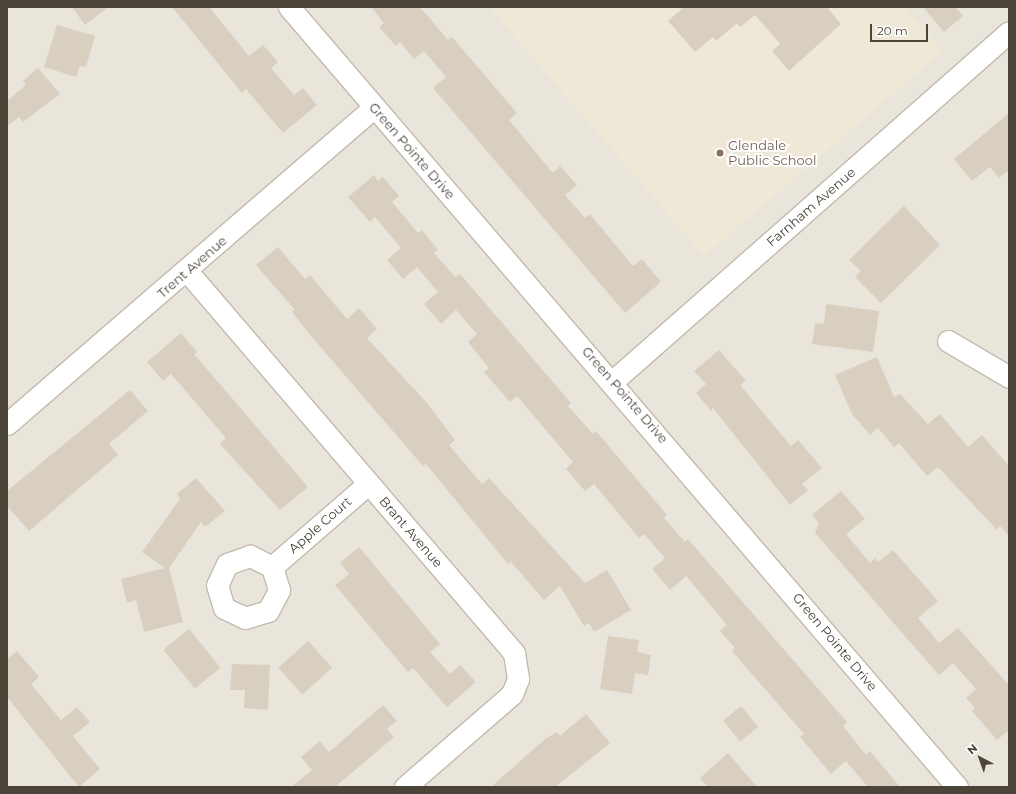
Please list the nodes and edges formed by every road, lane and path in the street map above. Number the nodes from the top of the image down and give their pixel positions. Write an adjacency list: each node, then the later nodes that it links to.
1 (289, 7): 3 (street, Green Pointe Drive)
2 (1009, 32): 7 (street, Farnham Avenue)
3 (374, 107): 4 (street, Trent Avenue); 7 (street, Green Pointe Drive)
4 (187, 271): 8 (street, Trent Avenue); 9 (street, Brant Avenue)
5 (948, 341): 6 (street)
6 (1009, 376)
7 (613, 381): 12 (street, Green Pointe Drive)
8 (7, 424)
9 (369, 483): 10 (street, Apple Court); 11 (street, Brant Avenue)
10 (272, 567)
11 (405, 787)
12 (957, 787)

